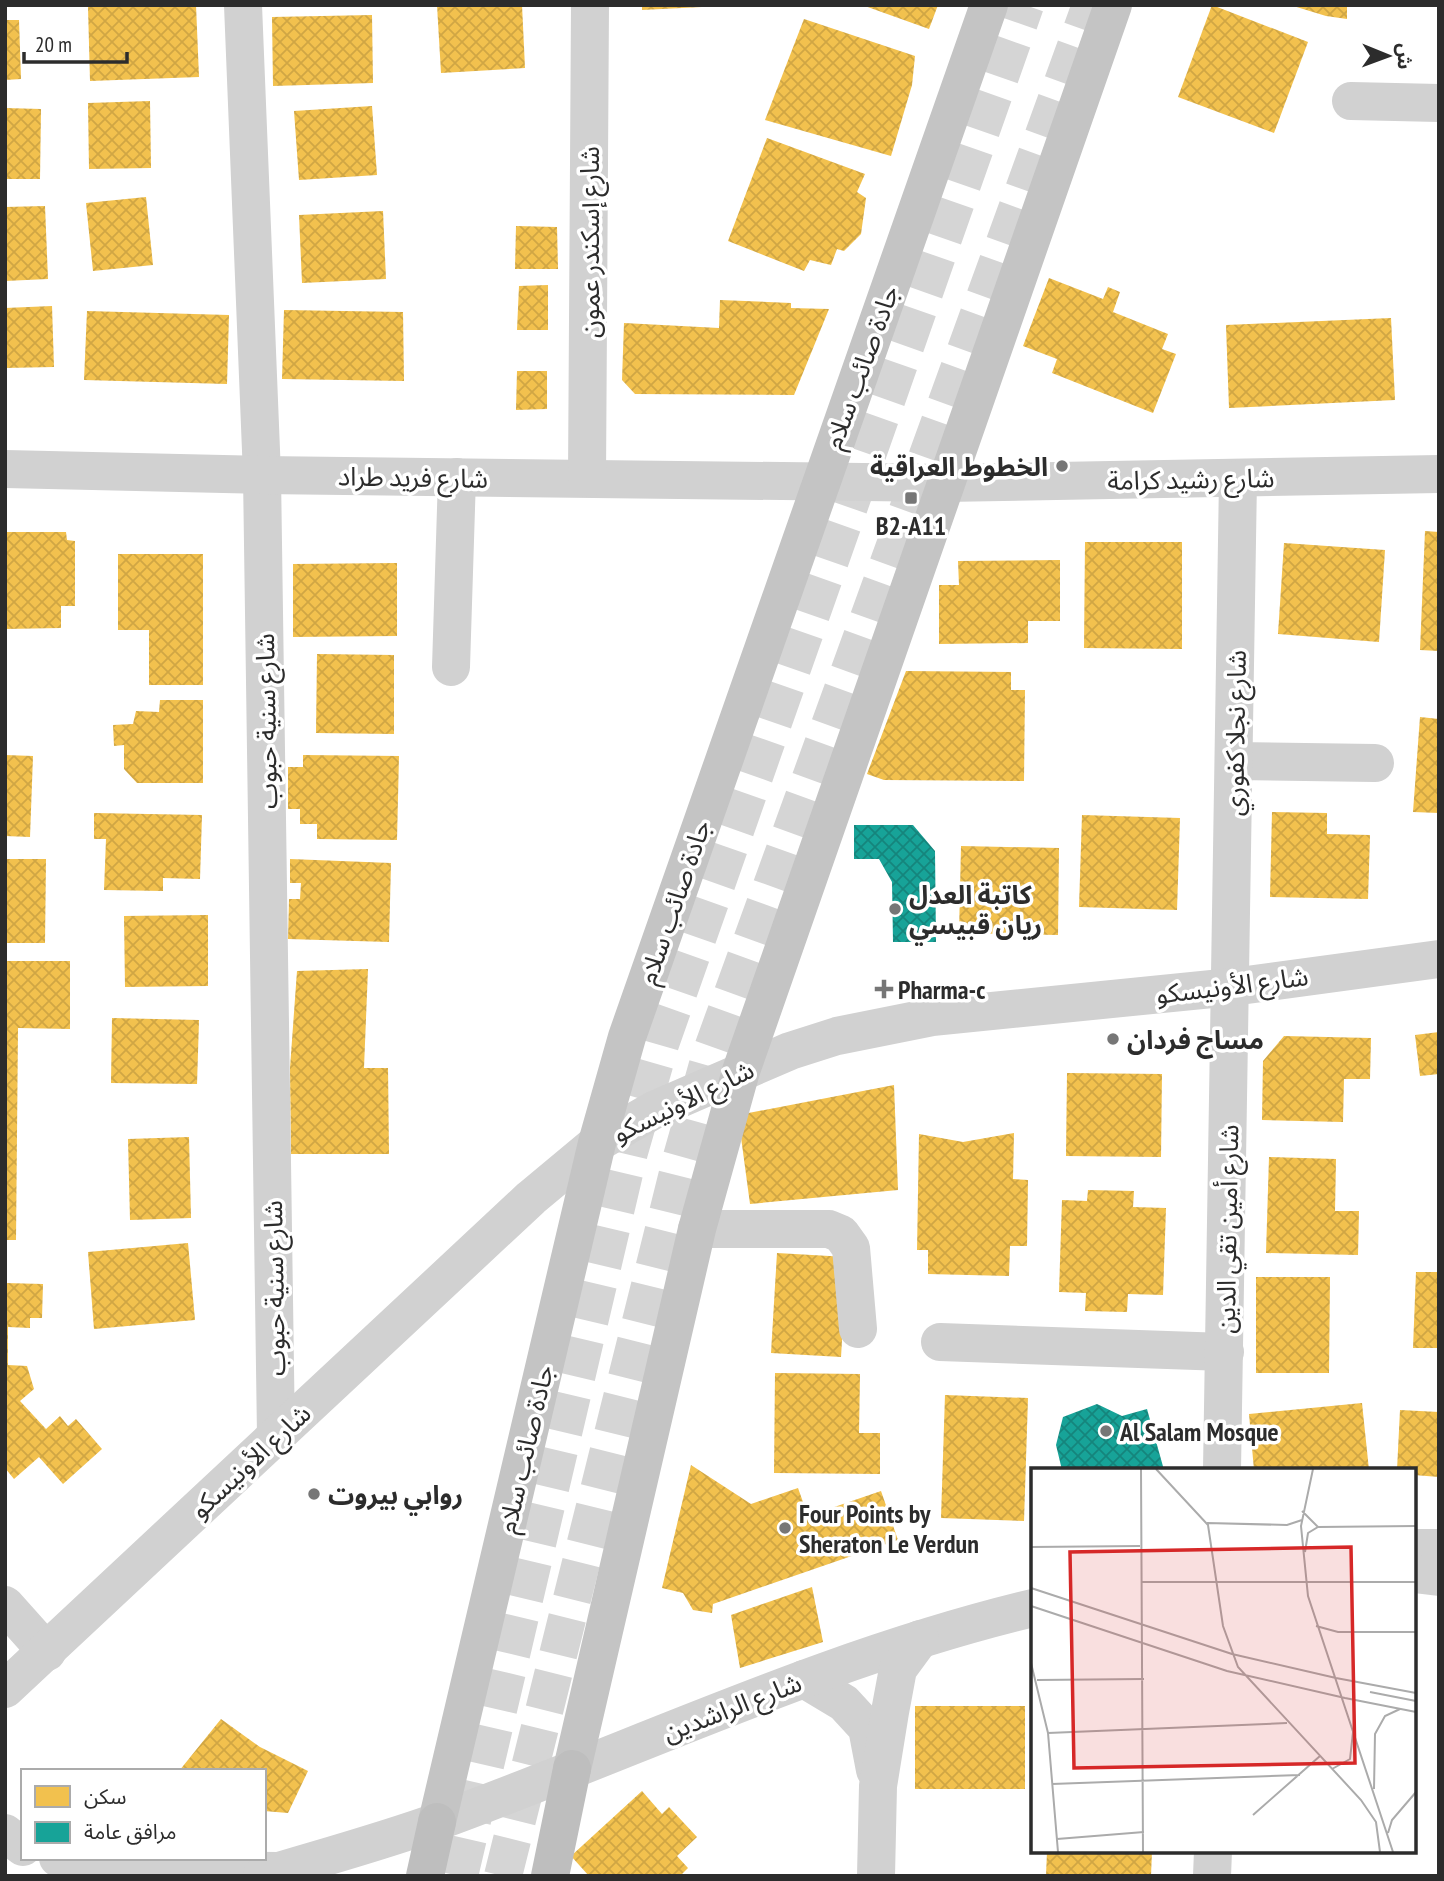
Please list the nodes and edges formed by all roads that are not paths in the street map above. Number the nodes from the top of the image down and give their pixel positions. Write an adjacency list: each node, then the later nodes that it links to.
1 (243, 5): 9 (street, شارع سنية حبوب)
2 (590, 5): 11 (street, شارع إسكندر عمون)
3 (989, 5): 13 (main road, جادة صائب سلام)
4 (1113, 5): 14 (main road)
5 (1351, 100): 6 (street)
6 (1439, 103)
7 (5, 469): 9 (street, شارع فريد طراد)
8 (1439, 474): 12 (street, شارع رشيد كرامة)
9 (262, 475): 10 (street, شارع فريد طراد); 26 (street, شارع سنية حبوب)
10 (457, 477): 11 (street, شارع فريد طراد); 15 (street)
11 (587, 478): 13 (street, شارع فريد طراد)
12 (1238, 479): 14 (street, شارع رشيد كرامة); 16 (street, شارع نجلا كفوري)
13 (821, 480): 14 (street, شارع رشيد كرامة); 21 (main road, جادة صائب سلام)
14 (944, 483): 20 (main road)
15 (451, 667)
16 (1235, 761): 17 (street); 19 (street, شارع نجلا كفوري)
17 (1375, 763)
18 (1439, 959): 19 (street, شارع الأونيسكو)
19 (1232, 987): 20 (street, شارع الأونيسكو); 25 (street, شارع أمين تقي الدين)
20 (741, 1071): 21 (street, شارع الأونيسكو); 22 (main road)
21 (597, 1143): 26 (street, شارع الأونيسكو); 40 (main road, جادة صائب سلام)
22 (697, 1229): 23 (street); 38 (main road)
23 (858, 1329)
24 (940, 1342): 25 (street)
25 (1225, 1352): 27 (street, شارع أمين تقي الدين)
26 (276, 1436): 35 (street, شارع الأونيسكو)
27 (1222, 1468)
28 (1416, 1548): 29 (street)
29 (1439, 1548)
30 (1416, 1574): 31 (street)
31 (1439, 1577)
32 (5, 1605): 35 (street)
33 (1031, 1609): 34 (street, شارع الراشدين)
34 (920, 1639): 36 (street, شارع الراشدين); 39 (street)
35 (47, 1652): 37 (street, شارع الأونيسكو)
36 (804, 1679): 38 (street, شارع الراشدين); 39 (street)
37 (5, 1689)
38 (572, 1769): 40 (street, شارع الراشدين); 47 (highway)
39 (878, 1786): 48 (street)
40 (437, 1822): 45 (street, شارع الراشدين); 46 (highway)
41 (5, 1833): 42 (street)
42 (21, 1845)
43 (1213, 1853): 49 (street)
44 (72, 1860): 45 (street, شارع الراشدين)
45 (269, 1874)
46 (425, 1876)
47 (550, 1876)
48 (876, 1876)
49 (1212, 1876)

